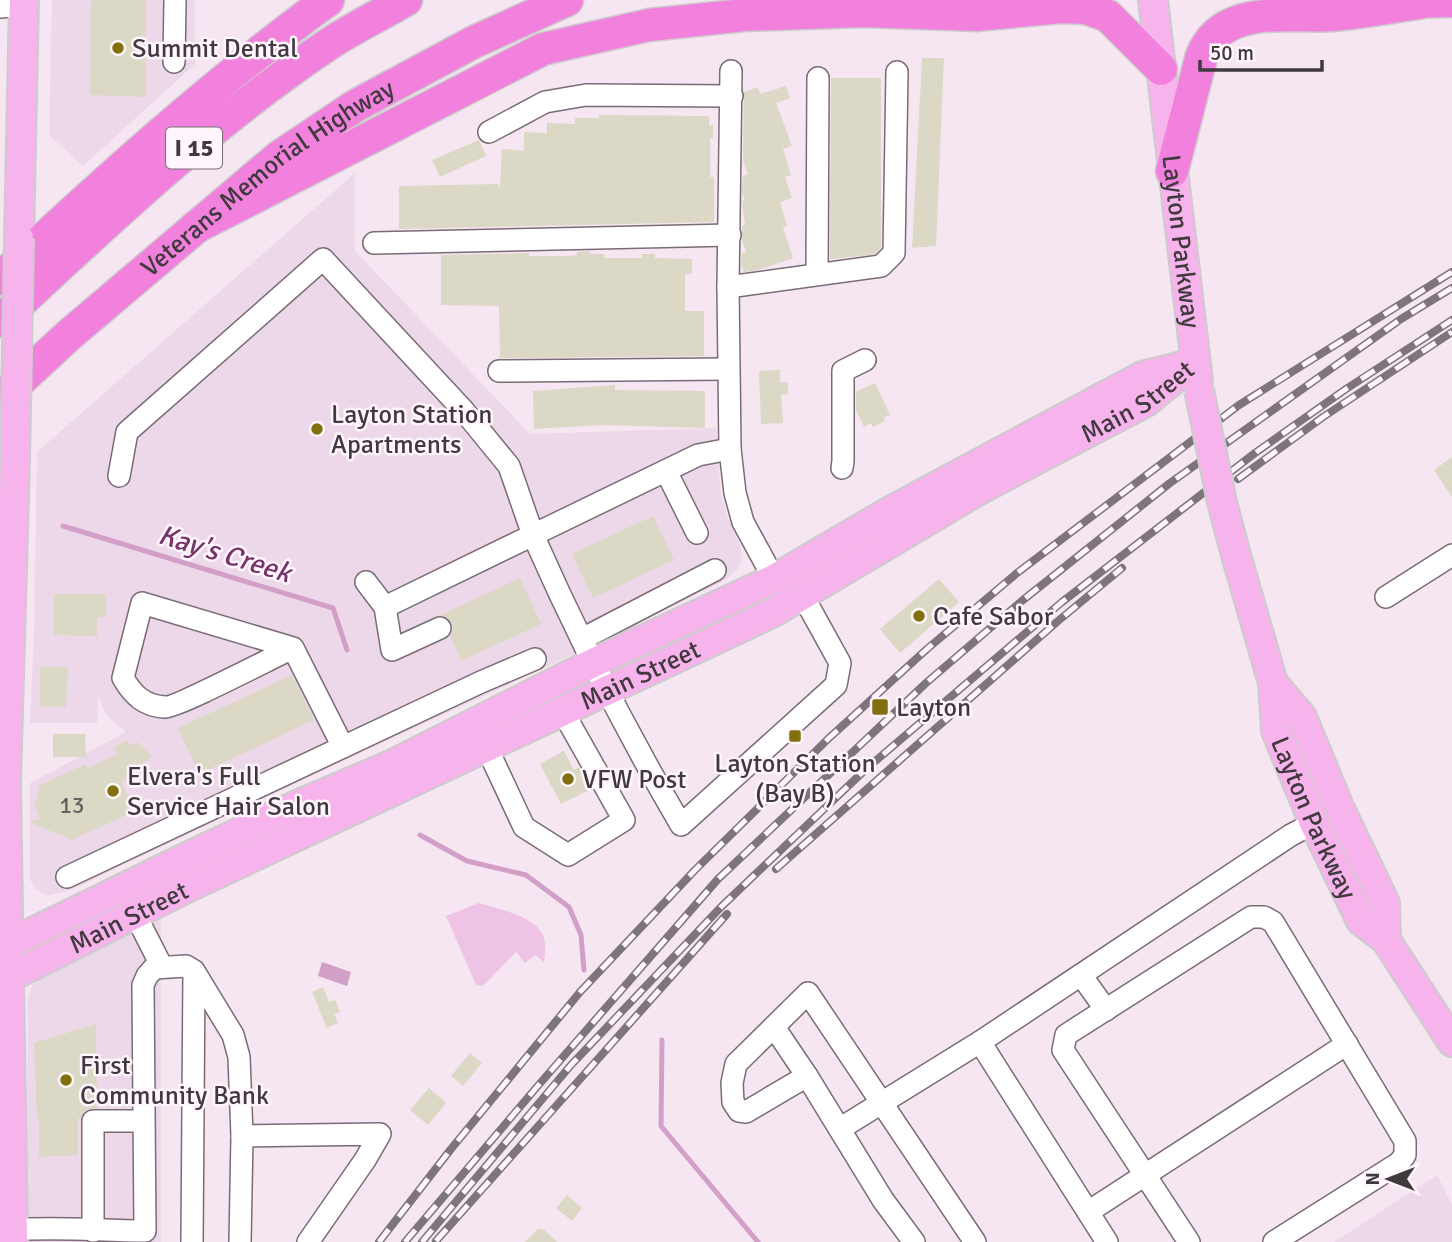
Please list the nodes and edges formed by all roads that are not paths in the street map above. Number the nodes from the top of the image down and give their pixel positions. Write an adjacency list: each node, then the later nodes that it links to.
1 (175, 0): 12 (street)
2 (328, 0): 24 (highway)
3 (406, 0): 26 (highway, I 15)
4 (567, 0): 20 (highway, Veterans Memorial Highway / I 15)
5 (952, 0): 11 (highway)
6 (1153, 0): 13 (main road, Layton Parkway)
7 (1328, 0): 9 (highway)
8 (1452, 1): 9 (highway)
9 (1419, 2): 19 (highway)
10 (16, 4): 49 (main road, bridge)
11 (862, 11): 13 (highway); 20 (highway)
12 (174, 62)
13 (1161, 69): 19 (main road, Layton Parkway)
14 (731, 71): 17 (street)
15 (897, 72): 23 (street)
16 (818, 78): 23 (street)
17 (732, 96): 18 (street); 21 (street)
18 (489, 132)
19 (1172, 172): 28 (main road, Layton Parkway)
20 (196, 227): 31 (highway, Veterans Memorial Highway / I 15)
21 (730, 235): 22 (street); 25 (street)
22 (374, 243)
23 (817, 274): 25 (street)
24 (0, 279)
25 (728, 287): 29 (street)
26 (0, 321)
27 (865, 360): 33 (street)
28 (1195, 362): 40 (main road, Main Street); 42 (main road, Main Street); 50 (main road, Layton Parkway, bridge)
29 (728, 369): 30 (street); 32 (street)
30 (499, 371)
31 (0, 399)
32 (730, 449): 34 (street); 40 (street)
33 (842, 468)
34 (666, 471): 36 (street); 37 (street)
35 (119, 476): 37 (street)
36 (697, 533)
37 (533, 535): 44 (street); 47 (street)
38 (1452, 555): 43 (street)
39 (715, 570): 47 (street)
40 (774, 579): 47 (main road, Main Street)
41 (366, 582): 44 (street)
42 (803, 596): 51 (main road, Main Street); 51 (street)
43 (1386, 597)
44 (386, 607): 45 (street)
45 (440, 628)
46 (293, 648): 46 (street); 53 (street)
47 (587, 651): 51 (street); 56 (main road, Main Street)
48 (534, 659): 53 (street)
49 (4, 667): 61 (main road)
50 (1273, 683): 57 (main road, Layton Parkway); 60 (main road, Layton Parkway)
51 (607, 692): 52 (main road, Main Street)
52 (563, 712): 54 (main road, Main Street); 54 (street)
53 (343, 747): 55 (street)
54 (487, 748): 59 (main road, Main Street)
55 (279, 778): 56 (street); 58 (street)
56 (297, 805): 61 (main road, Main Street)
57 (1314, 823): 60 (main road, Layton Parkway); 64 (street)
58 (67, 877)
59 (135, 914): 62 (street); 65 (main road, Main Street)
60 (1386, 940): 69 (main road, Layton Parkway)
61 (3, 946): 65 (main road)
62 (162, 967): 63 (street); 73 (street)
63 (194, 971): 75 (street); 80 (street)
64 (1081, 975): 66 (street); 68 (street)
65 (4, 981): 79 (main road)
66 (1106, 1010): 70 (street); 76 (street)
67 (774, 1027): 71 (street); 71 (street); 72 (street)
68 (980, 1042): 72 (street); 77 (street)
69 (1452, 1042)
70 (1346, 1044): 76 (street); 87 (street)
71 (807, 1076): 74 (street)
72 (880, 1102): 74 (street); 84 (street)
73 (143, 1121): 78 (street); 78 (street)
74 (841, 1128): 83 (street)
75 (242, 1136): 81 (street); 82 (street)
76 (1145, 1175): 77 (street); 86 (street)
77 (1087, 1212): 85 (street)
78 (93, 1231): 79 (street)
79 (13, 1236)
80 (191, 1242)
81 (240, 1242)
82 (308, 1242)
83 (914, 1242)
84 (975, 1242)
85 (1107, 1242)
86 (1189, 1242)
87 (1274, 1242)

